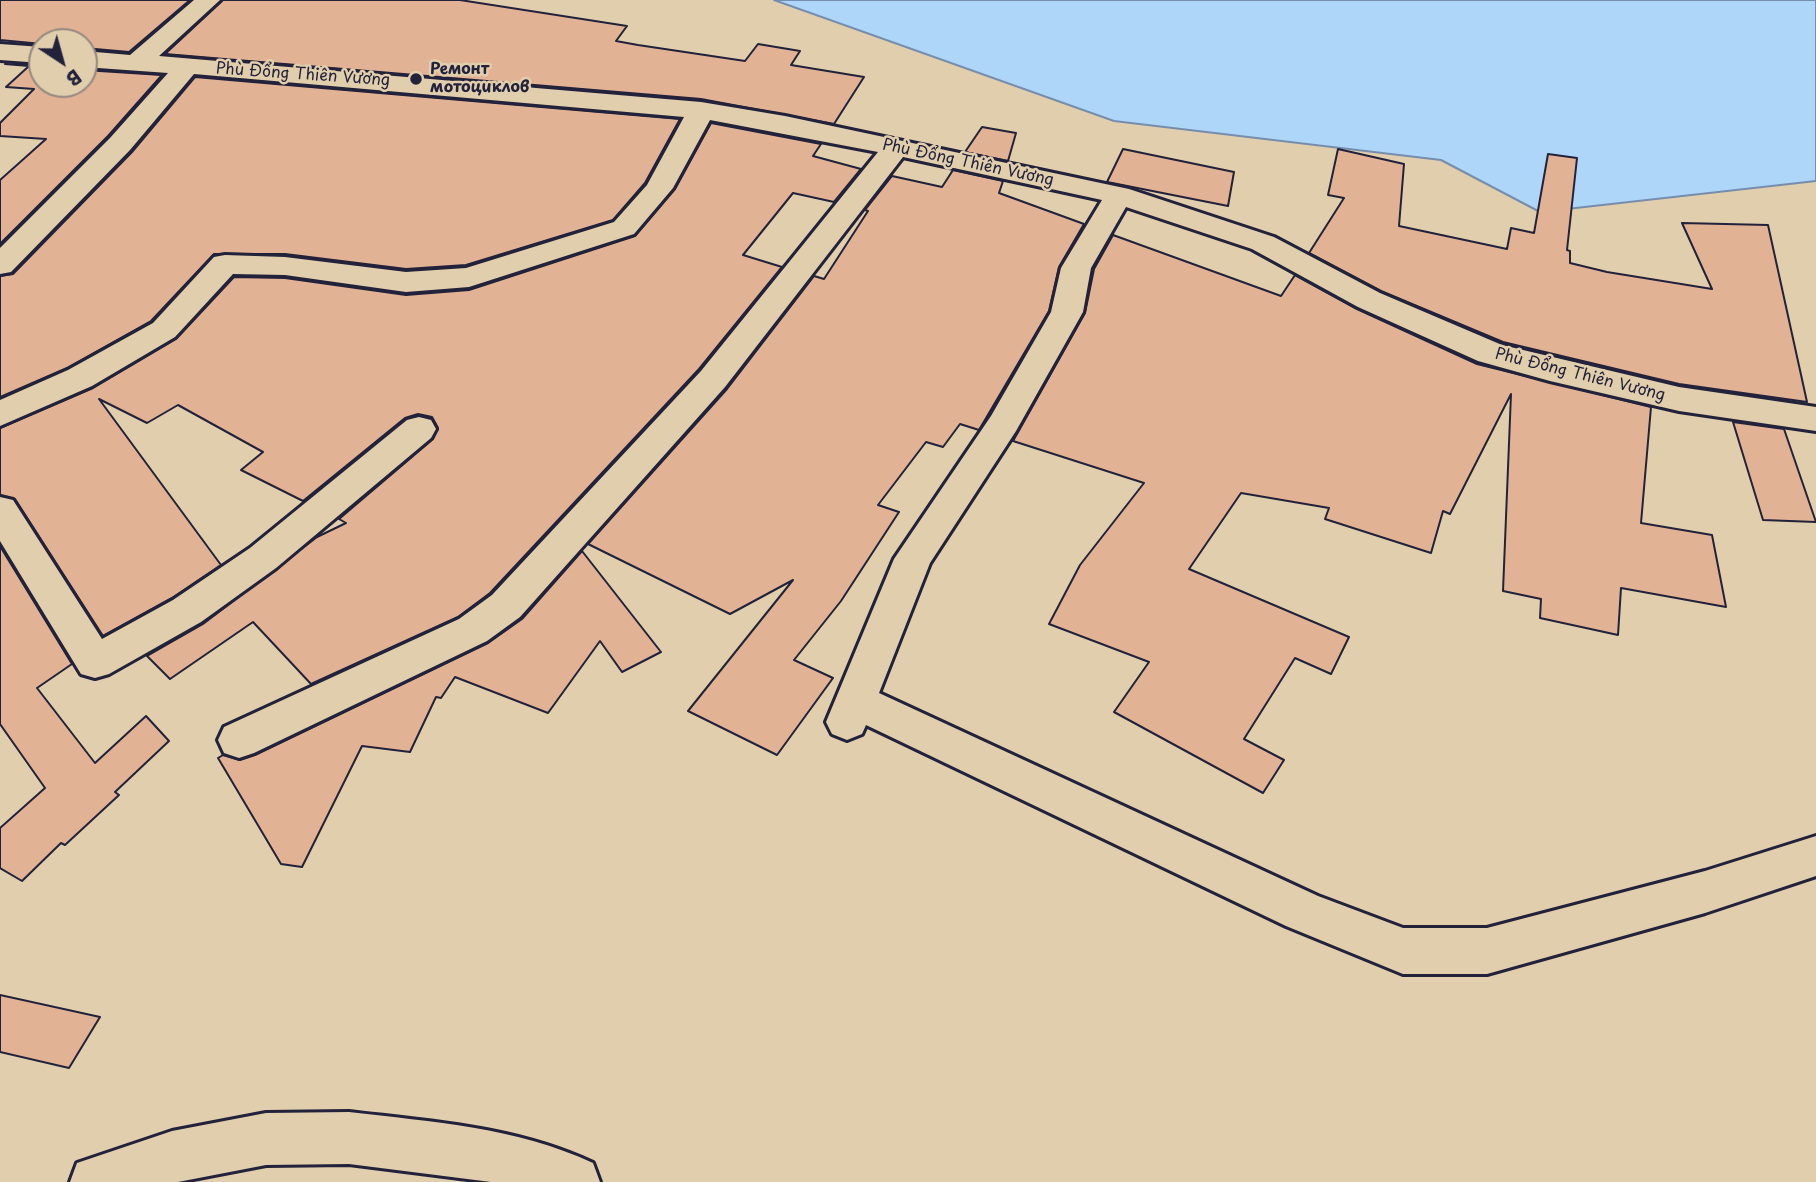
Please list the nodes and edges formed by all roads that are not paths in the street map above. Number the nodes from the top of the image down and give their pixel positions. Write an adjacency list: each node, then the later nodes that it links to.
1 (208, 0): 5 (street)
2 (0, 52): 3 (street)
3 (28, 54)
4 (98, 60): 5 (street, Phù Đổng Thiên Vương)
5 (136, 63): 6 (street, Phù Đổng Thiên Vương)
6 (187, 67): 7 (street, Phù Đổng Thiên Vương); 10 (street)
7 (701, 110): 8 (street, Phù Đổng Thiên Vương); 11 (street)
8 (896, 148): 9 (street, Phù Đổng Thiên Vương); 15 (street)
9 (1119, 195): 12 (street, Phù Đổng Thiên Vương); 16 (street)
10 (0, 265)
11 (0, 414)
12 (1816, 419)
13 (419, 429): 14 (street)
14 (0, 510)
15 (239, 740)
16 (1816, 856)
17 (96, 1182): 18 (street)
18 (575, 1182)

